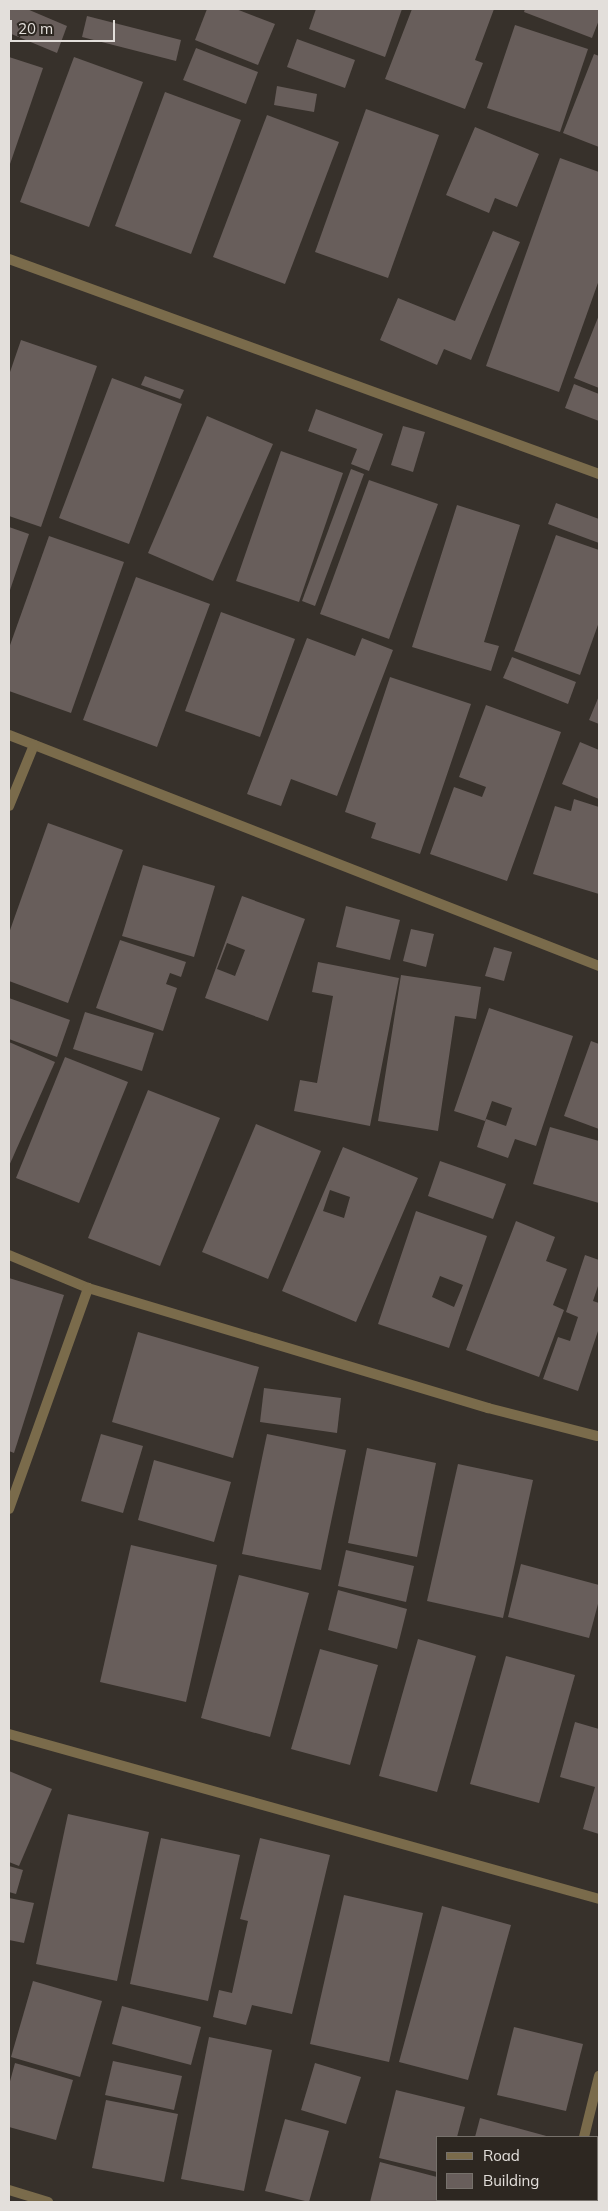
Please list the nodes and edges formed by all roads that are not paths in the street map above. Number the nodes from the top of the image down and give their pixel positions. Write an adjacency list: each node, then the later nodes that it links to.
1 (9, 259): 2 (street)
2 (599, 474)
3 (9, 735): 4 (street)
4 (34, 745): 5 (street); 6 (street)
5 (9, 806)
6 (599, 966)
7 (9, 1255): 8 (street)
8 (88, 1288): 9 (street); 10 (street)
9 (598, 1434)
10 (9, 1509)
11 (9, 1734): 12 (street)
12 (599, 1900)
13 (599, 2076): 14 (street)
14 (584, 2136)
15 (9, 2190): 16 (street)
16 (48, 2202)

